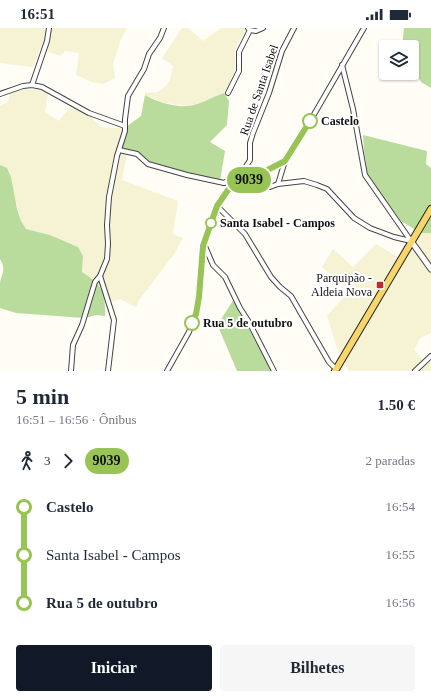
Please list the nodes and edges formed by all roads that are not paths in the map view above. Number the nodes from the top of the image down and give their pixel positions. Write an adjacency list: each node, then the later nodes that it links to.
1 (49, 28): 10 (street)
2 (164, 28): 13 (street)
3 (263, 28): 7 (street)
4 (287, 28): 8 (street)
5 (294, 28): 8 (street, Rua de Santa Isabel)
6 (364, 28): 9 (street)
7 (249, 29): 12 (street)
8 (292, 33): 16 (street, Rua de Santa Isabel)
9 (342, 65): 15 (street); 22 (street)
10 (32, 85): 11 (street); 13 (street)
11 (0, 94)
12 (228, 94)
13 (125, 126): 14 (street)
14 (119, 150): 16 (street); 25 (street)
15 (285, 161): 17 (street); 18 (street)
16 (224, 183): 19 (street)
17 (242, 183): 18 (street); 19 (street)
18 (278, 184): 22 (street)
19 (228, 190): 20 (street)
20 (217, 206): 23 (street); 27 (street)
21 (431, 209): 22 (main road)
22 (412, 241): 24 (street); 27 (main road)
23 (204, 243): 30 (street); 31 (street)
24 (431, 269)
25 (100, 276): 28 (street); 29 (street)
26 (431, 356): 32 (street)
27 (335, 370)
28 (71, 371)
29 (108, 371)
30 (167, 371)
31 (274, 371)
32 (415, 371)

